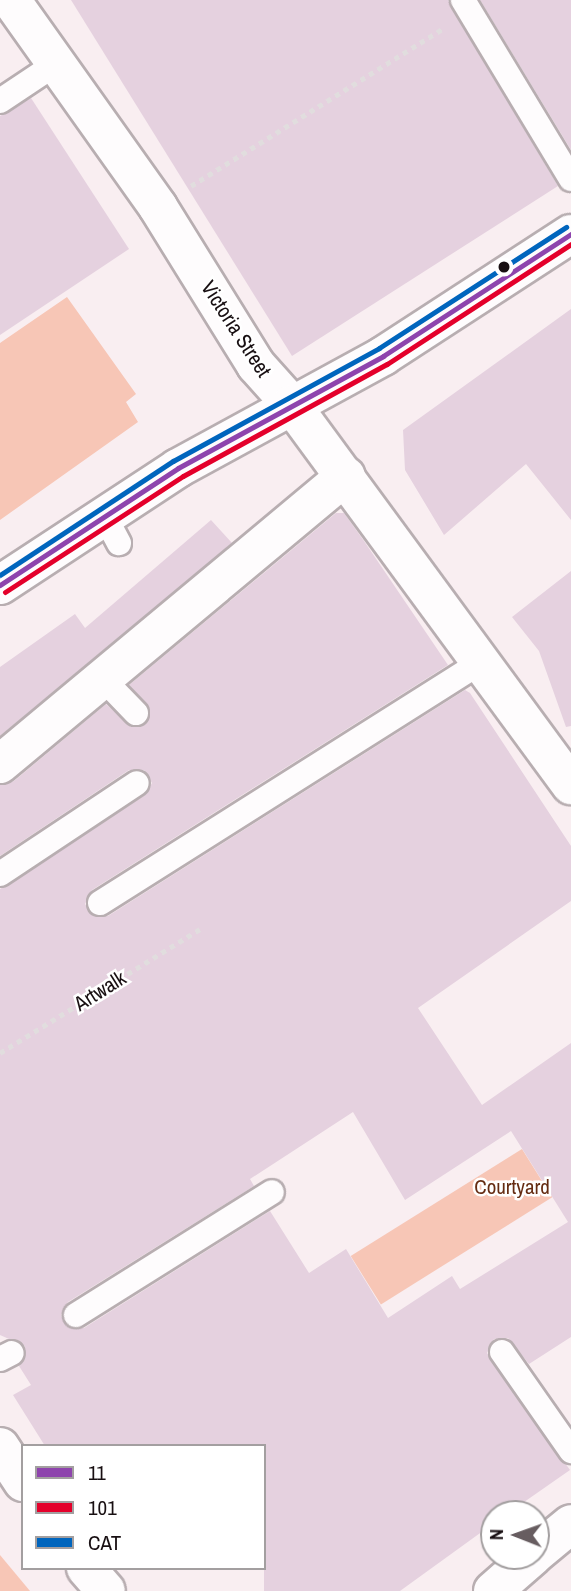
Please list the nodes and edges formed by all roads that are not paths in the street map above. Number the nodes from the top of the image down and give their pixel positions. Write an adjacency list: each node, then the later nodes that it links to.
1 (11, 0): 3 (street, Victoria Street)
2 (467, 6): 5 (lane)
3 (57, 63): 4 (lane); 7 (street, Victoria Street)
4 (0, 101)
5 (571, 179)
6 (571, 234): 7 (street)
7 (290, 404): 8 (street, Victoria Street); 9 (street)
8 (346, 477): 10 (street, Victoria Street); 11 (street)
9 (0, 585)
10 (478, 664): 15 (street, Victoria Street); 17 (lane)
11 (104, 680): 12 (lane); 13 (street)
12 (136, 713)
13 (0, 764)
14 (137, 783): 16 (lane)
15 (571, 785)
16 (0, 874)
17 (100, 903)
18 (272, 1192): 19 (lane)
19 (76, 1315)
20 (502, 1352): 22 (lane)
21 (0, 1447): 23 (street)
22 (571, 1451)
23 (21, 1479)
24 (571, 1524): 25 (street)
25 (550, 1541)
26 (88, 1570): 28 (street)
27 (516, 1570): 29 (street)
28 (106, 1591)
29 (492, 1591)

